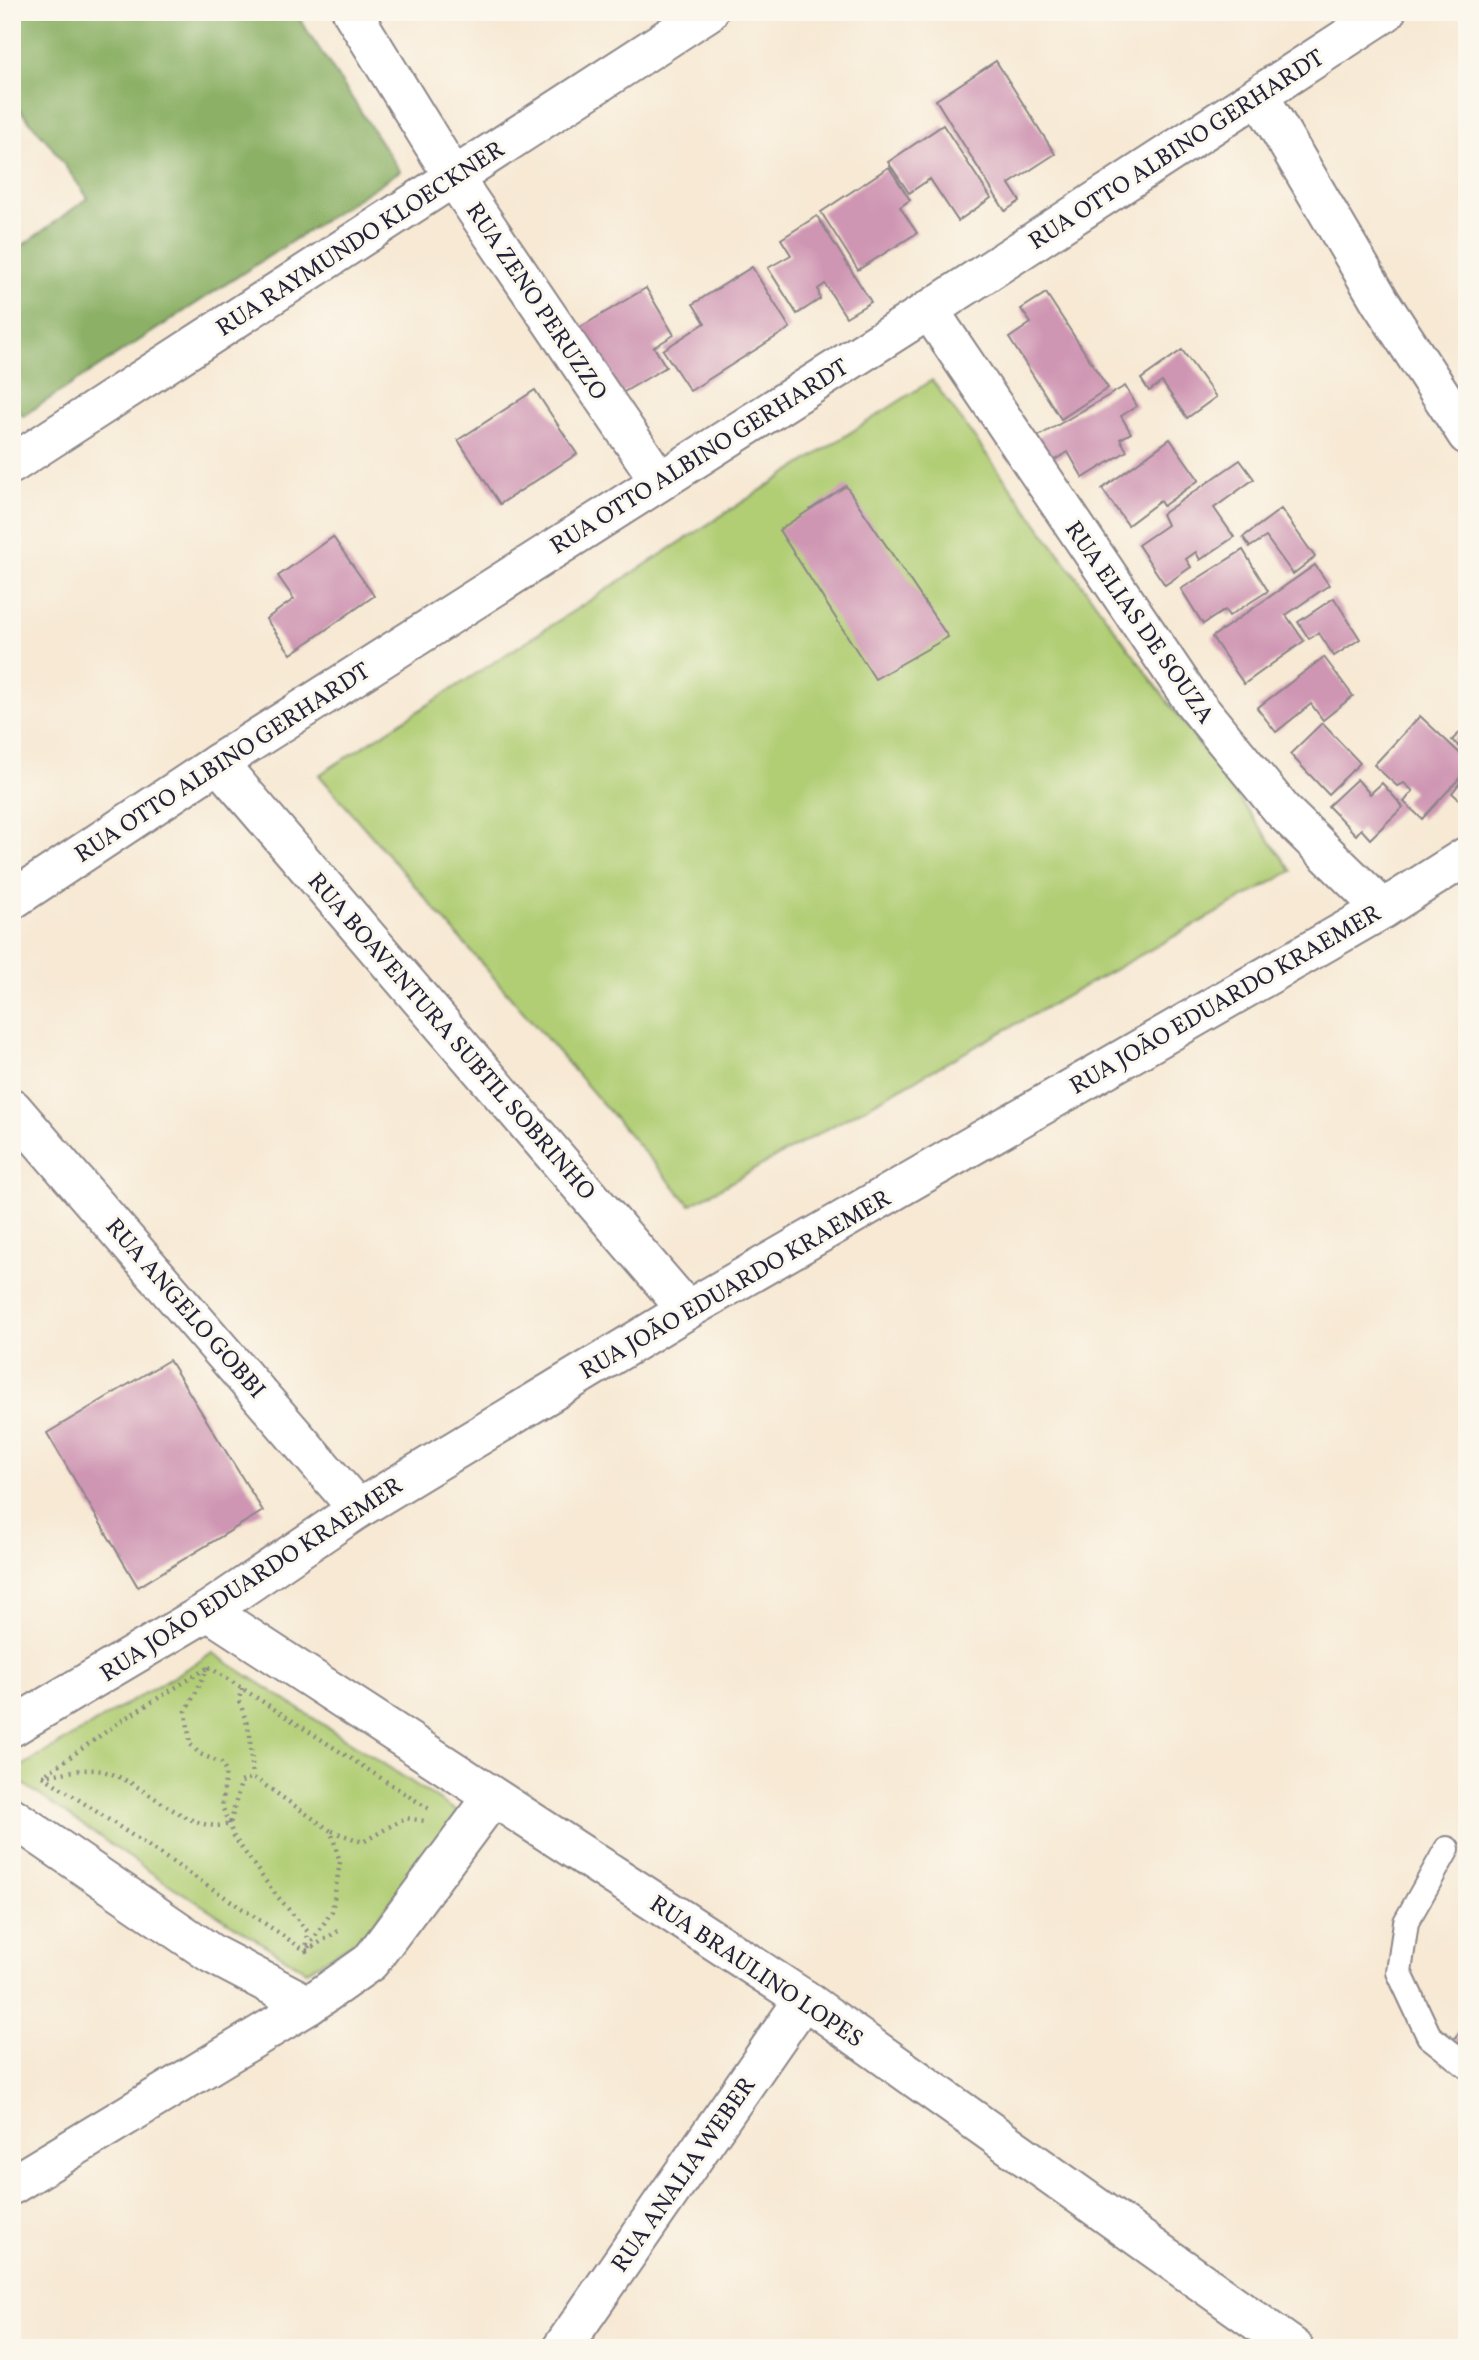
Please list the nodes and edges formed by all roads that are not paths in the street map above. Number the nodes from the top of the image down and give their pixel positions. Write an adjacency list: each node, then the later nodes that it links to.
1 (352, 12): 5 (street, RUA ZENO PERUZZO)
2 (708, 12): 5 (street, RUA RAYMUNDO KLOECKNER)
3 (1386, 12): 4 (street, RUA OTTO ALBINO GERHARDT)
4 (1259, 94): 6 (street, RUA OTTO ALBINO GERHARDT); 7 (street)
5 (454, 177): 8 (street, RUA RAYMUNDO KLOECKNER); 9 (street, RUA ZENO PERUZZO)
6 (929, 310): 9 (street, RUA OTTO ALBINO GERHARDT); 13 (street, RUA ELIAS DE SOUZA)
7 (1467, 435)
8 (12, 464)
9 (659, 481): 10 (street, RUA OTTO ALBINO GERHARDT)
10 (218, 763): 12 (street, RUA OTTO ALBINO GERHARDT); 15 (street, RUA BOAVENTURA SUBTIL SOBRINHO)
11 (1467, 856): 13 (street, RUA JOÃO EDUARDO KRAEMER)
12 (12, 900)
13 (1383, 909): 15 (street, RUA JOÃO EDUARDO KRAEMER)
14 (12, 1108): 16 (street, RUA ANGELO GOBBI)
15 (687, 1310): 16 (street, RUA JOÃO EDUARDO KRAEMER)
16 (358, 1509): 17 (street, RUA JOÃO EDUARDO KRAEMER)
17 (208, 1611): 18 (street, RUA JOÃO EDUARDO KRAEMER); 19 (street, RUA BRAULINO LOPES)
18 (12, 1727)
19 (492, 1797): 22 (street, RUA BRAULINO LOPES); 23 (street)
20 (12, 1817): 23 (street)
21 (1447, 1849): 24 (lane)
22 (804, 1999): 26 (street, RUA ANALIA WEBER); 27 (street, RUA BRAULINO LOPES)
23 (309, 2005): 25 (street)
24 (1467, 2066)
25 (12, 2185)
26 (562, 2348)
27 (1294, 2348)

